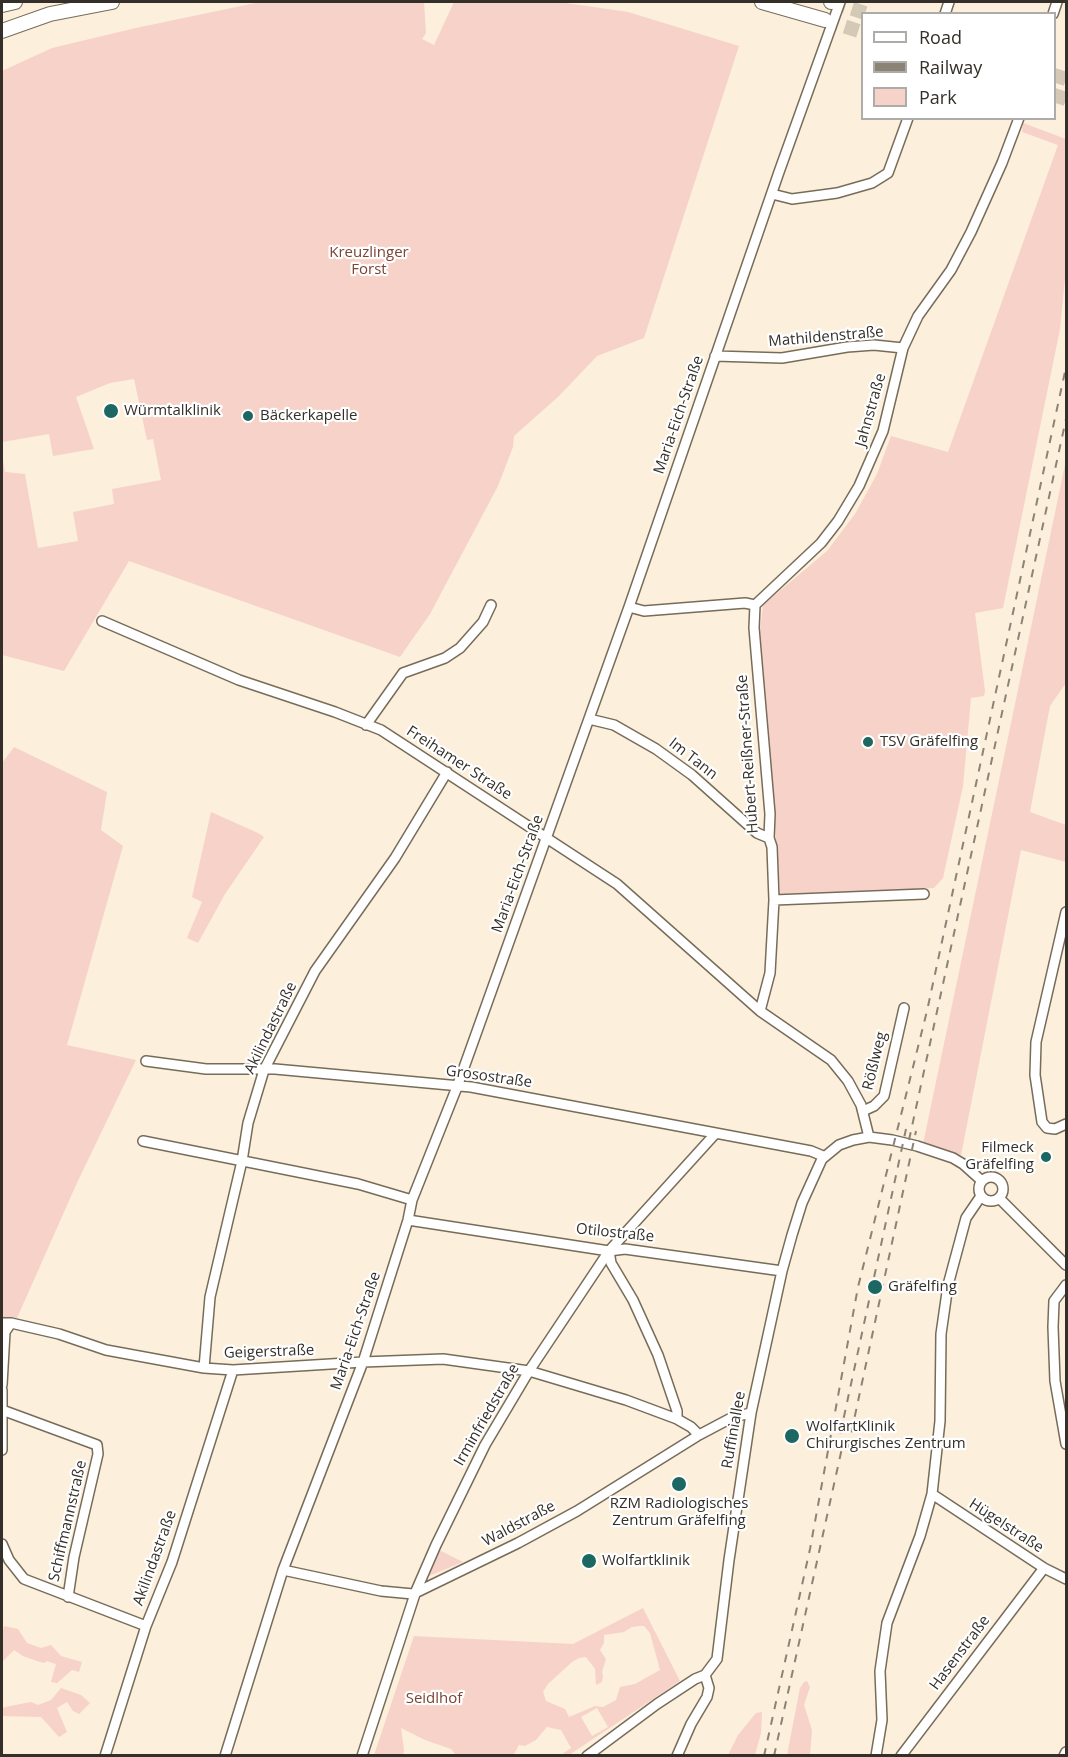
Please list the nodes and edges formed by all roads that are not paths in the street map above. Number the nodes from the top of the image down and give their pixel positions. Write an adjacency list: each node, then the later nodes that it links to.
1 (15, 2): 5 (highway)
2 (112, 2): 7 (highway)
3 (762, 2): 6 (highway)
4 (840, 2): 10 (street, Maria-Eich-Straße)
5 (2, 5)
6 (825, 20)
7 (2, 31)
8 (907, 120): 10 (street)
9 (1018, 120): 11 (street, Jahnstraße)
10 (772, 194): 12 (street, Maria-Eich-Straße)
11 (903, 348): 12 (street, Mathildenstraße); 14 (street, Jahnstraße)
12 (715, 356): 15 (street, Maria-Eich-Straße)
13 (491, 605): 18 (street)
14 (755, 605): 15 (street); 21 (street, Hubert-Reißner-Straße)
15 (629, 608): 17 (street, Maria-Eich-Straße)
16 (102, 621): 18 (street, Freihamer Straße)
17 (589, 719): 20 (street, Maria-Eich-Straße); 21 (street, Im Tann)
18 (366, 725): 19 (street, Freihamer Straße)
19 (447, 772): 20 (street, Freihamer Straße); 28 (street, Akilindastraße)
20 (547, 837): 26 (street, Freihamer Straße); 29 (street, Maria-Eich-Straße)
21 (769, 838): 23 (street, Hubert-Reißner-Straße)
22 (924, 894): 23 (street)
23 (774, 900): 26 (street, Hubert-Reißner-Straße)
24 (1066, 912): 31 (street)
25 (904, 1008): 30 (street, Rößlweg)
26 (760, 1011): 30 (street, Freihamer Straße)
27 (146, 1061): 28 (street, Grosostraße)
28 (264, 1070): 29 (street, Grosostraße); 36 (street, Akilindastraße)
29 (457, 1087): 32 (street, Grosostraße); 40 (street, Maria-Eich-Straße)
30 (863, 1111): 33 (street, Freihamer Straße)
31 (1066, 1124)
32 (715, 1134): 35 (street, Grosostraße); 42 (street, Irminfriedstraße)
33 (869, 1137): 35 (street); 37 (street)
34 (143, 1141): 36 (street)
35 (823, 1156): 44 (street, Ruffiniallee)
36 (242, 1161): 40 (street); 48 (street, Akilindastraße)
37 (982, 1181): 38 (street); 39 (street)
38 (981, 1196): 39 (street); 58 (street)
39 (999, 1198): 43 (street)
40 (412, 1200): 41 (street, Maria-Eich-Straße)
41 (408, 1220): 42 (street, Otilostraße); 47 (street, Maria-Eich-Straße)
42 (609, 1251): 44 (street, Otilostraße); 50 (street, Irminfriedstraße); 54 (street)
43 (1066, 1265)
44 (782, 1271): 53 (street, Ruffiniallee)
45 (1066, 1285): 56 (street)
46 (6, 1323): 48 (street, Geigerstraße); 51 (street)
47 (363, 1362): 49 (street, Geigerstraße); 50 (street, Geigerstraße); 61 (street, Maria-Eich-Straße)
48 (204, 1368): 49 (street, Geigerstraße)
49 (233, 1370): 65 (street, Akilindastraße)
50 (530, 1371): 54 (street, Geigerstraße); 63 (street, Irminfriedstraße)
51 (2, 1388): 52 (street)
52 (2, 1410): 57 (street); 64 (street, Schiffmannstraße)
53 (751, 1413): 55 (street, Waldstraße); 66 (street, Ruffiniallee)
54 (677, 1419): 55 (street, Geigerstraße)
55 (699, 1435): 63 (street, Waldstraße)
56 (1066, 1444)
57 (2, 1450)
58 (932, 1494): 60 (street, Hügelstraße); 72 (street)
59 (2, 1544): 64 (street)
60 (1044, 1568): 62 (street, Hügelstraße); 73 (street, Hasenstraße)
61 (283, 1570): 63 (street, Waldstraße); 68 (street, Maria-Eich-Straße)
62 (1066, 1579)
63 (416, 1591): 69 (street, Irminfriedstraße)
64 (68, 1597): 65 (street)
65 (146, 1626): 67 (street, Akilindastraße)
66 (705, 1675): 70 (street); 71 (street, Ruffiniallee)
67 (105, 1755)
68 (225, 1755)
69 (362, 1755)
70 (587, 1755)
71 (677, 1755)
72 (876, 1755)
73 (901, 1755)

